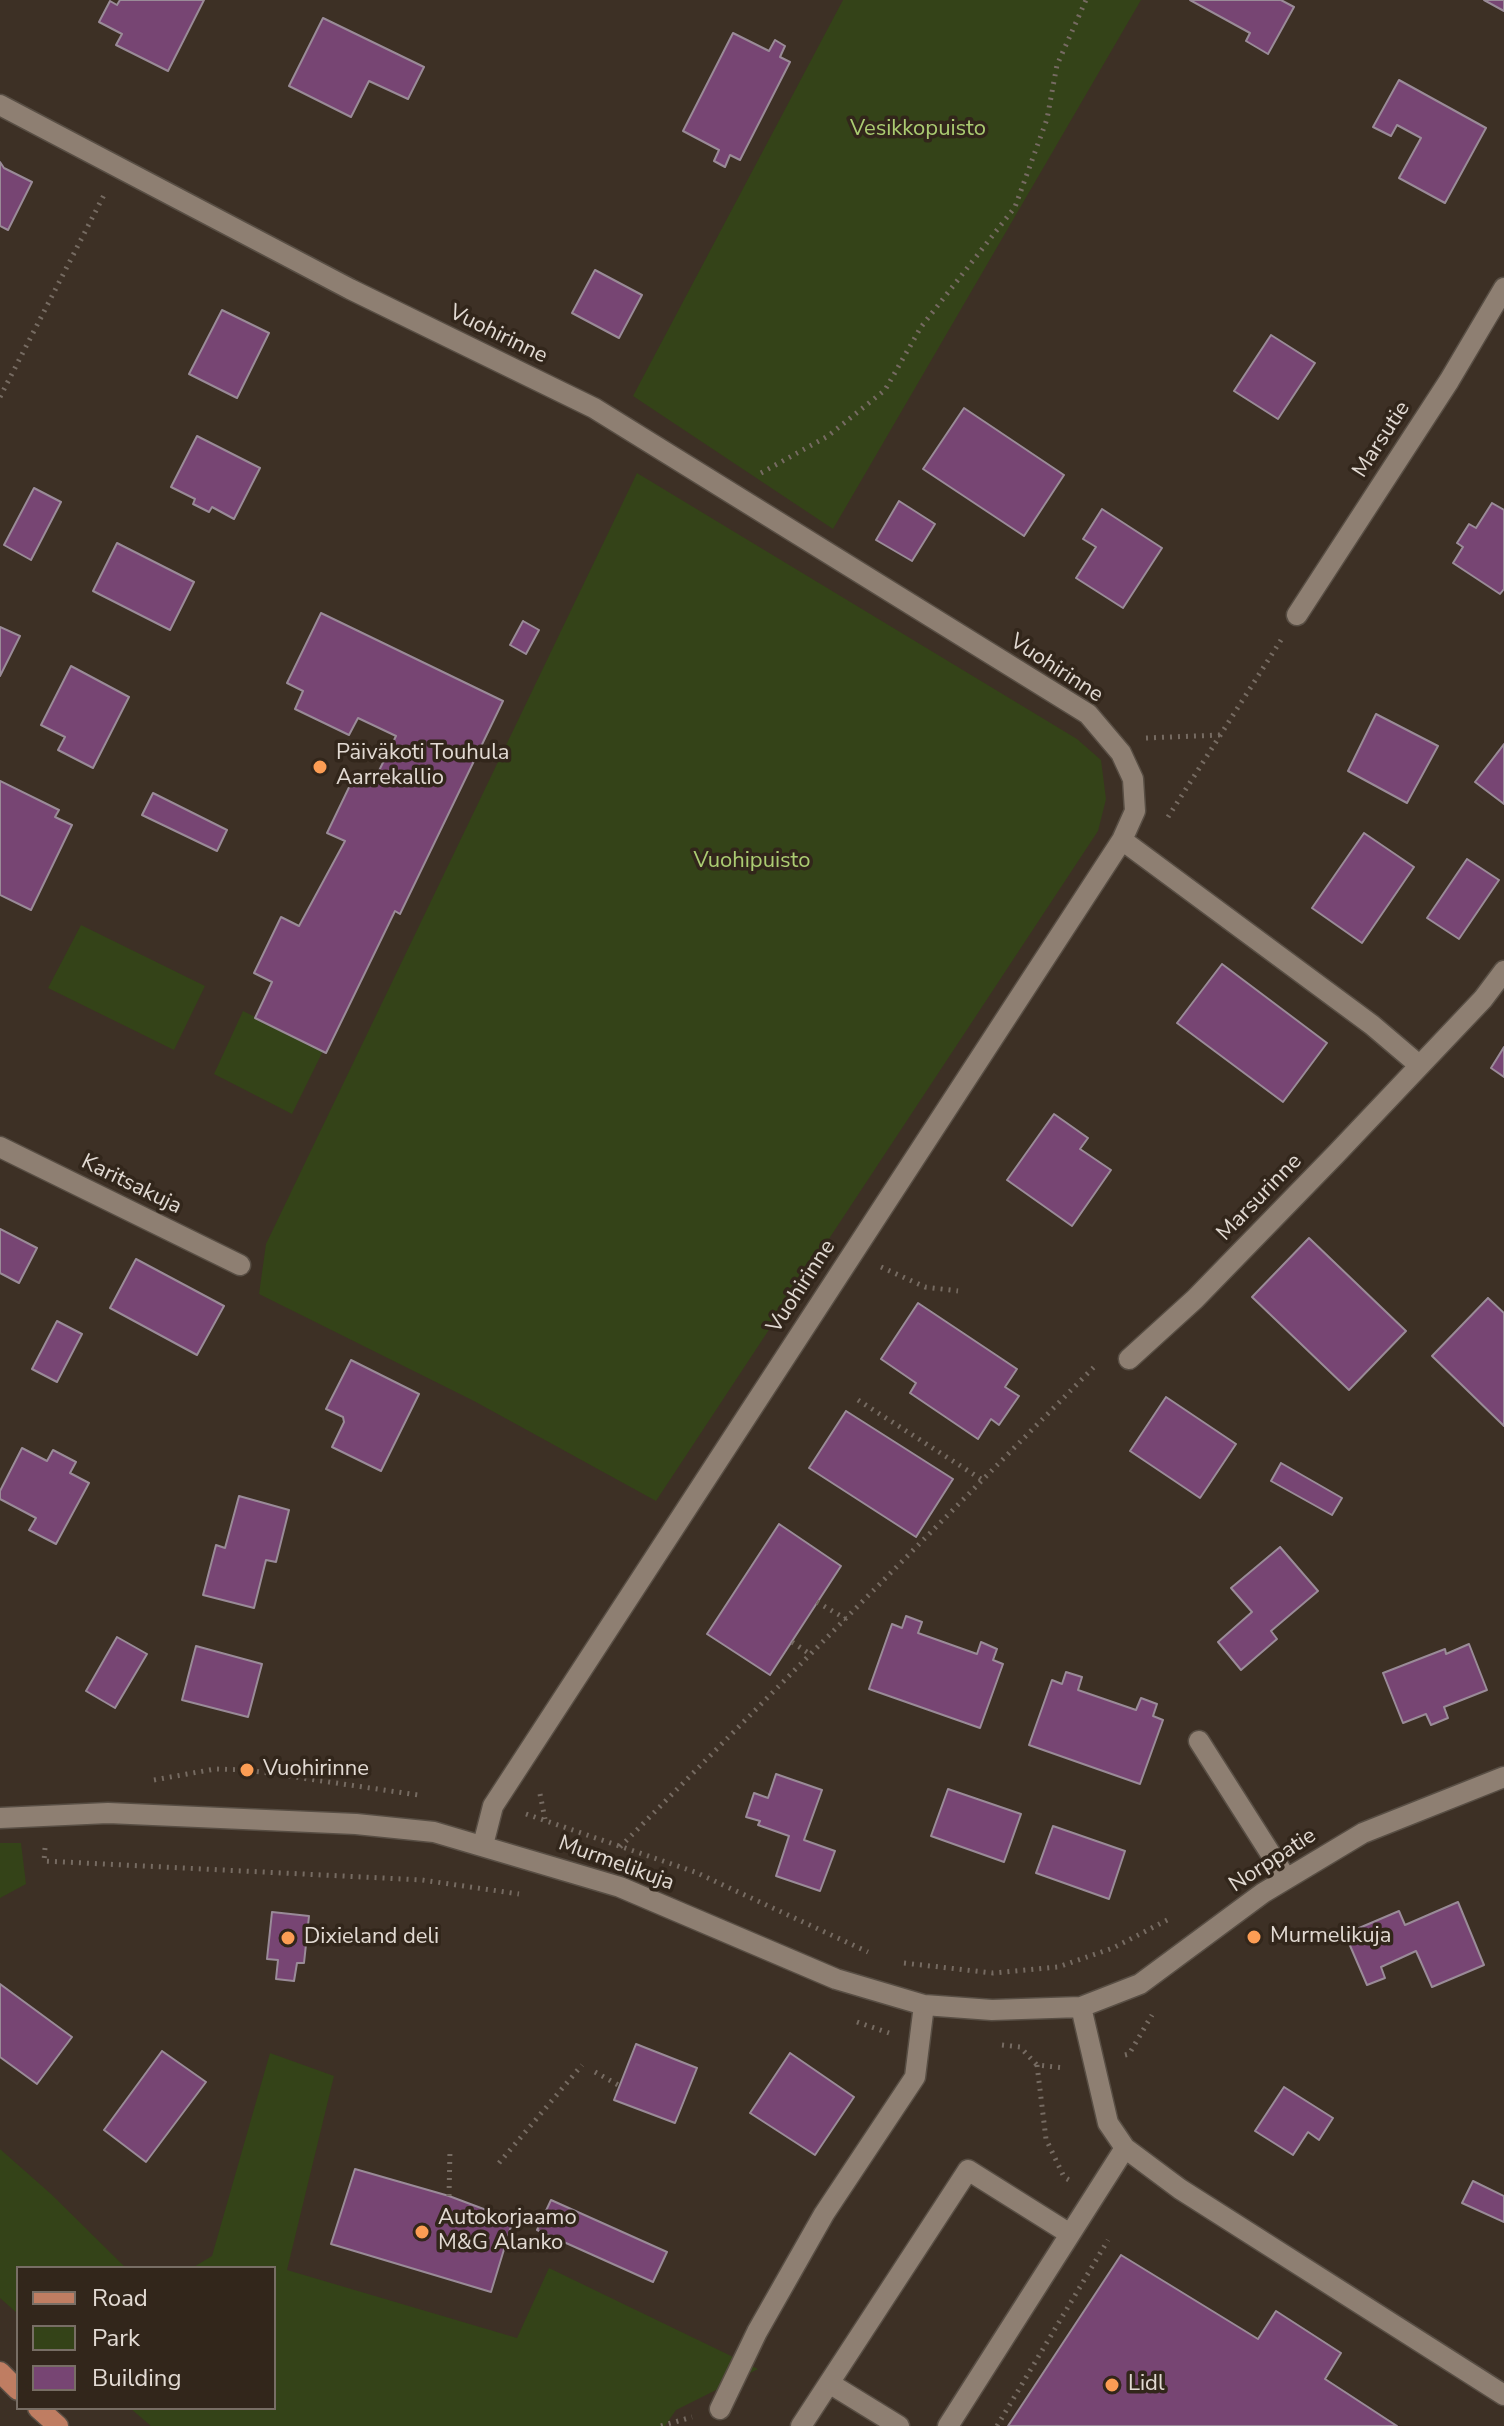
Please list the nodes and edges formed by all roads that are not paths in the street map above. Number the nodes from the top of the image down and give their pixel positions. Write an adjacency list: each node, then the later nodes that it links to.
1 (0, 105): 4 (street, Vuohirinne)
2 (1504, 288): 3 (street, Marsutie)
3 (1297, 615)
4 (1122, 840): 6 (street); 13 (street, Vuohirinne)
5 (1504, 971): 6 (street, Marsurinne)
6 (1419, 1065): 9 (street, Marsurinne)
7 (0, 1147): 8 (street, Karitsakuja)
8 (240, 1265)
9 (1129, 1359)
10 (1199, 1741): 14 (street)
11 (1504, 1777): 14 (street, Norppatie)
12 (0, 1818): 13 (street, Murmelikuja)
13 (483, 1845): 15 (street, Murmelikuja)
14 (1286, 1878): 16 (street, Norppatie)
15 (924, 2005): 16 (street, Murmelikuja); 21 (street)
16 (1081, 2007): 17 (street)
17 (1125, 2148): 18 (street); 20 (street)
18 (1070, 2234): 19 (street); 26 (street)
19 (829, 2383): 24 (street); 25 (street)
20 (1504, 2395)
21 (720, 2409)
22 (40, 2410): 23 (main road)
23 (58, 2426)
24 (801, 2426)
25 (899, 2426)
26 (948, 2426)

